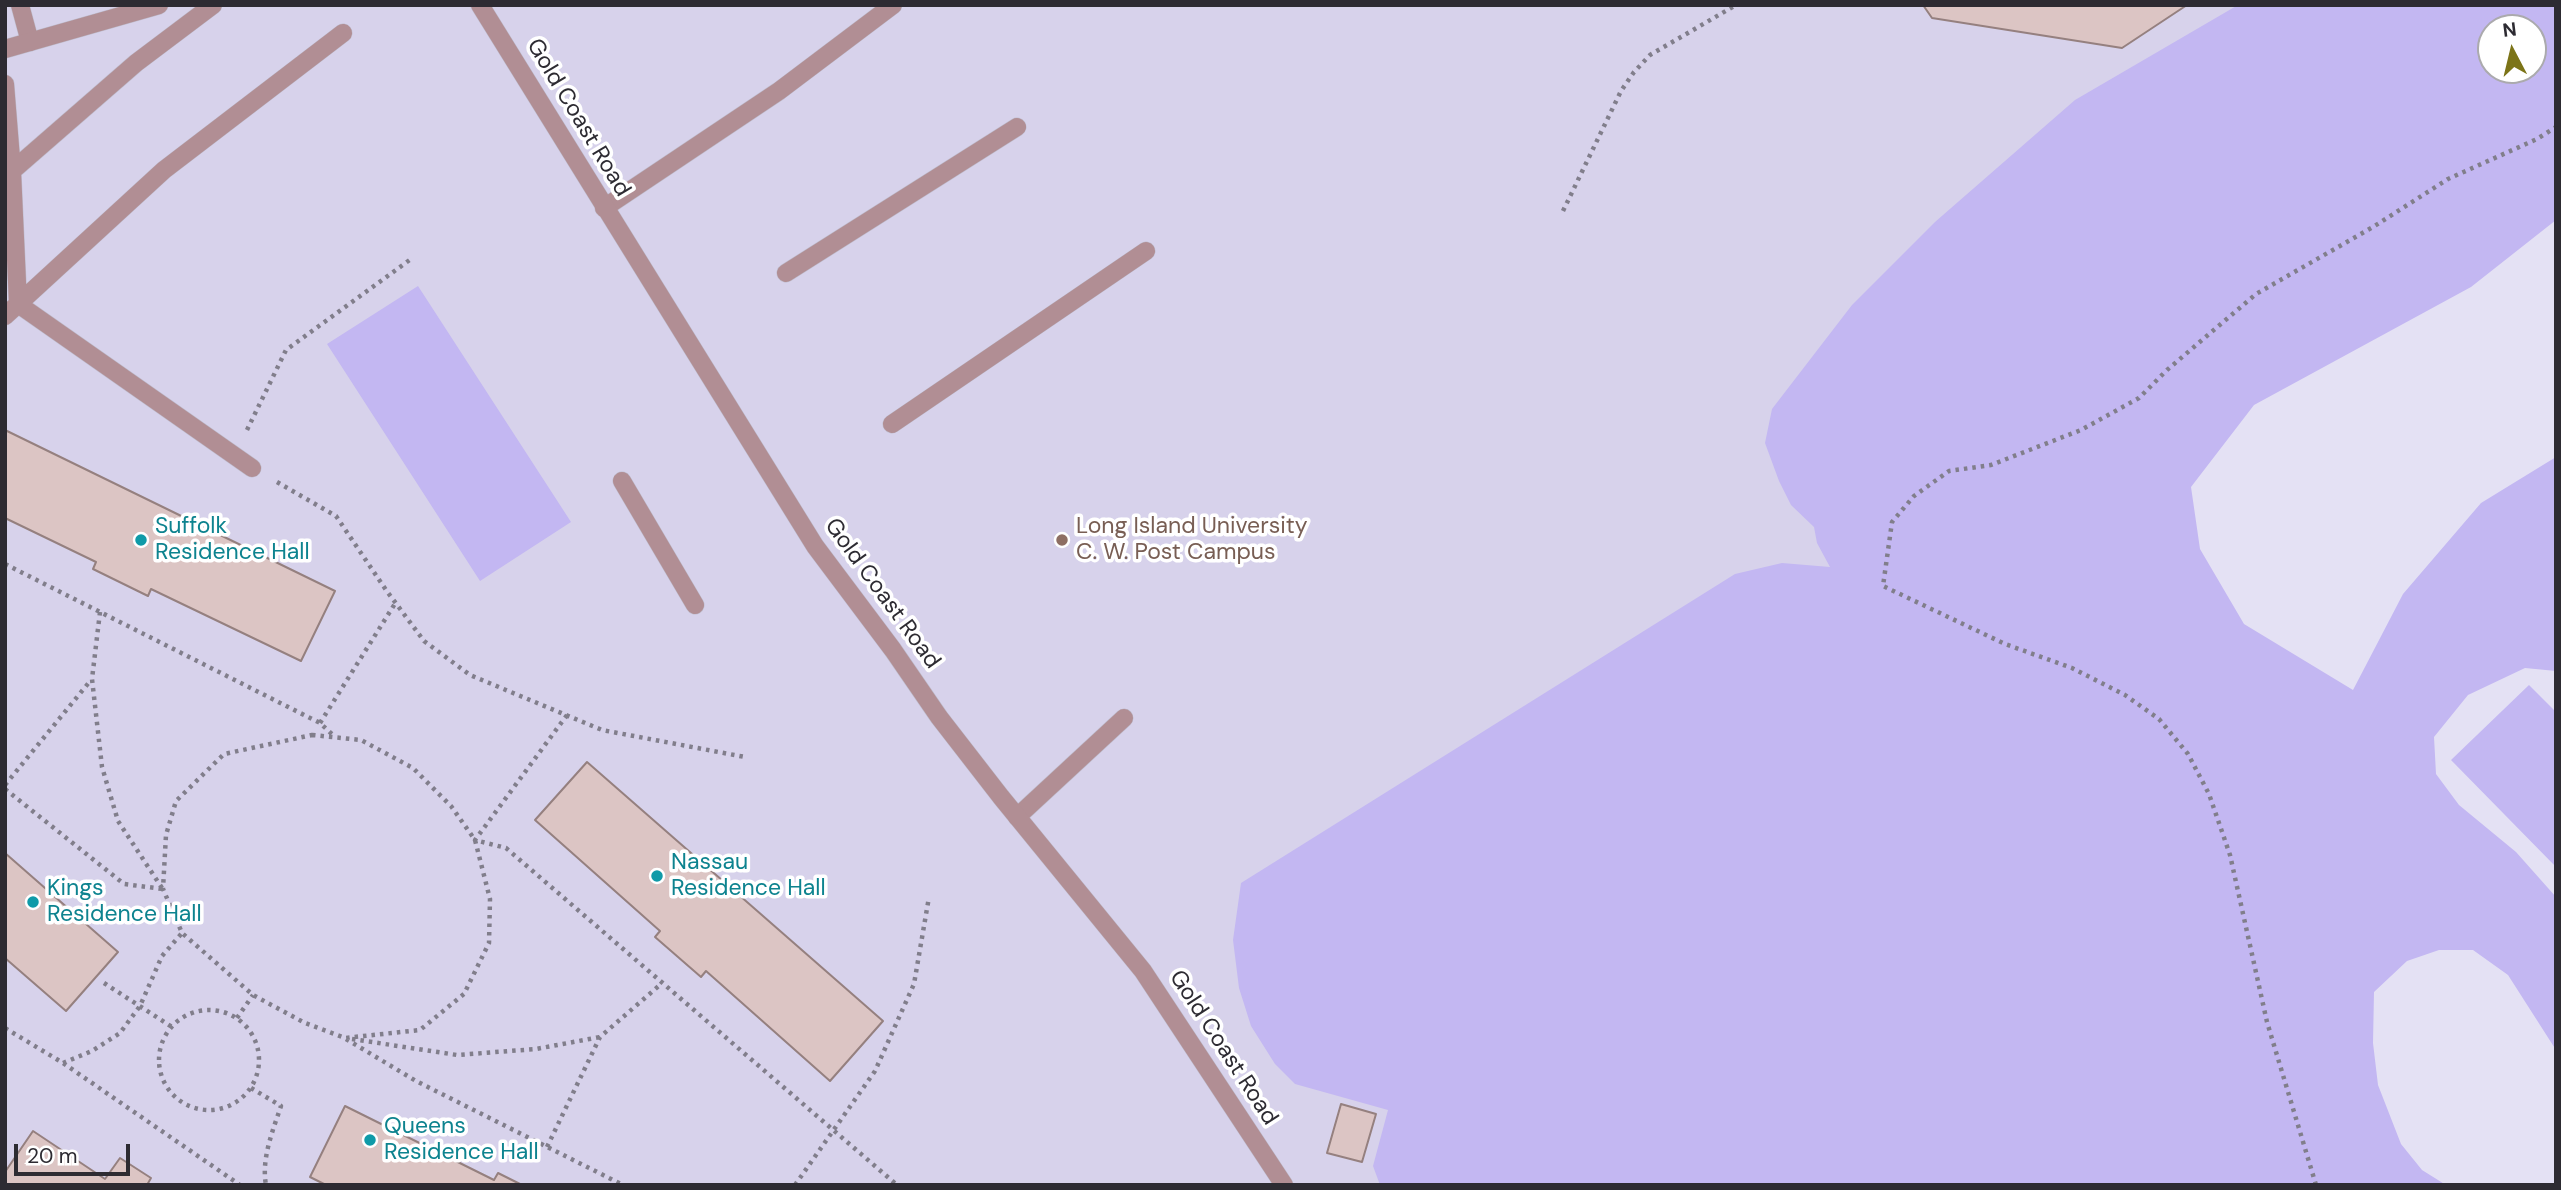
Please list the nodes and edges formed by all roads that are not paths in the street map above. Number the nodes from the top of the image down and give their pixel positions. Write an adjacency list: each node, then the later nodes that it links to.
1 (20, 5): 7 (street)
2 (159, 5): 7 (street)
3 (213, 5): 11 (street)
4 (480, 5): 12 (street, Gold Coast Road)
5 (893, 5): 12 (street)
6 (343, 33): 15 (street)
7 (30, 41): 8 (street)
8 (5, 49)
9 (5, 84): 11 (street)
10 (1017, 127): 14 (street)
11 (12, 171): 15 (street)
12 (604, 208): 21 (street, Gold Coast Road)
13 (1146, 251): 16 (street)
14 (786, 273)
15 (12, 310): 17 (street)
16 (892, 424)
17 (252, 468)
18 (622, 481): 19 (street)
19 (695, 605)
20 (1125, 718): 21 (street)
21 (1017, 817): 22 (street, Gold Coast Road)
22 (1284, 1185)

